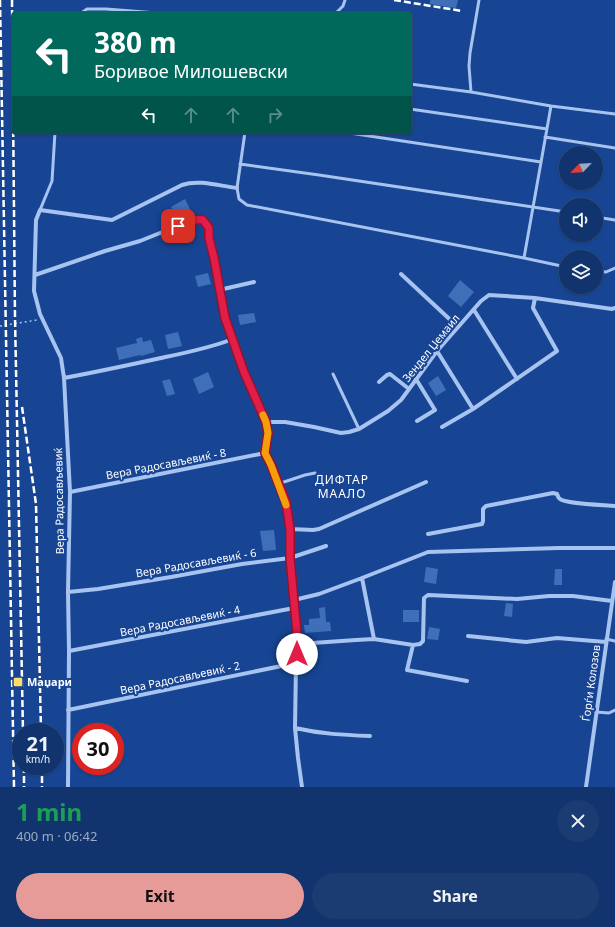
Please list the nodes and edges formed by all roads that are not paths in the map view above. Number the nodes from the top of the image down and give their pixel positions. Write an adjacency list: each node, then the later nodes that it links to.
1 (345, 0): 5 (lane)
2 (479, 0): 7 (lane)
3 (83, 12): 4 (lane)
4 (144, 12)
5 (337, 12)
6 (412, 84): 7 (lane)
7 (471, 92): 8 (lane)
8 (551, 106): 10 (lane); 11 (lane)
9 (412, 109): 11 (lane)
10 (615, 114)
11 (546, 129): 15 (lane)
12 (55, 134): 21 (lane)
13 (245, 134): 18 (lane)
14 (356, 134): 17 (lane)
15 (545, 137): 16 (lane); 17 (lane)
16 (615, 148)
17 (541, 162): 20 (lane)
18 (240, 164): 19 (lane); 20 (lane)
19 (236, 188): 21 (street); 25 (lane)
20 (533, 207): 22 (lane); 25 (lane)
21 (40, 210): 30 (street, Вера Радосављевиќ)
22 (559, 211)
23 (603, 218): 24 (lane)
24 (615, 220)
25 (524, 258): 26 (lane)
26 (559, 266)
27 (615, 268): 28 (lane)
28 (603, 272)
29 (401, 274): 36 (street)
30 (35, 275): 32 (street); 40 (street, Вера Радосављевиќ)
31 (254, 282): 32 (street)
32 (219, 290): 37 (street)
33 (535, 298): 34 (street, Зендел Џемаил); 35 (street, Зендел Џемаил); 42 (street)
34 (615, 308)
35 (474, 310): 36 (street, Зендел Џемаил); 42 (street)
36 (458, 327): 38 (street, Зендел Џемаил)
37 (233, 338): 40 (street); 47 (street)
38 (436, 352): 41 (street, Зендел Џемаил); 45 (street)
39 (333, 374): 49 (lane)
40 (64, 378): 54 (street, Вера Радосављевиќ)
41 (416, 379): 44 (street, Зендел Џемаил); 46 (street)
42 (517, 379): 45 (street)
43 (379, 382): 44 (street)
44 (409, 389): 49 (street, Зендел Џемаил)
45 (473, 409): 48 (street)
46 (417, 421)
47 (266, 422): 49 (street, Зендел Џемаил); 50 (street)
48 (442, 427)
49 (359, 429)
50 (265, 453): 53 (street); 54 (street, Вера Радосављевиќ - 8)
51 (315, 473): 53 (lane)
52 (426, 482): 56 (street)
53 (278, 484): 56 (street)
54 (70, 492): 64 (street, Вера Радосављевиќ)
55 (615, 506): 57 (street)
56 (290, 529): 60 (street)
57 (428, 534)
58 (326, 546): 60 (street, Вера Радосављевиќ - 6)
59 (615, 548): 61 (street)
60 (290, 558): 64 (street, Вера Радосављевиќ - 6); 65 (street)
61 (362, 578): 65 (street); 69 (street)
62 (615, 582): 63 (street, Ѓорѓи Колозов)
63 (615, 588): 66 (street, Ѓорѓи Колозов)
64 (68, 592): 74 (street, Вера Радосављевиќ)
65 (294, 600): 67 (street)
66 (612, 601): 70 (street, Ѓорѓи Колозов); 73 (street)
67 (294, 608): 72 (street); 74 (street, Вера Радосављевиќ - 4)
68 (468, 636): 70 (street)
69 (374, 640): 72 (street); 73 (street)
70 (606, 641): 71 (lane); 79 (street, Ѓорѓи Колозов)
71 (615, 641)
72 (298, 644): 75 (street)
73 (413, 646): 76 (street)
74 (69, 651): 77 (street, Вера Радосављевиќ)
75 (296, 662): 77 (street, Вера Радосављевиќ - 2); 80 (street)
76 (467, 681)
77 (68, 710): 82 (street, Вера Радосављевиќ)
78 (615, 710): 79 (lane)
79 (596, 712): 84 (street, Ѓорѓи Колозов)
80 (295, 728): 81 (street); 83 (street)
81 (370, 736)
82 (68, 787)
83 (302, 787)
84 (586, 787)

